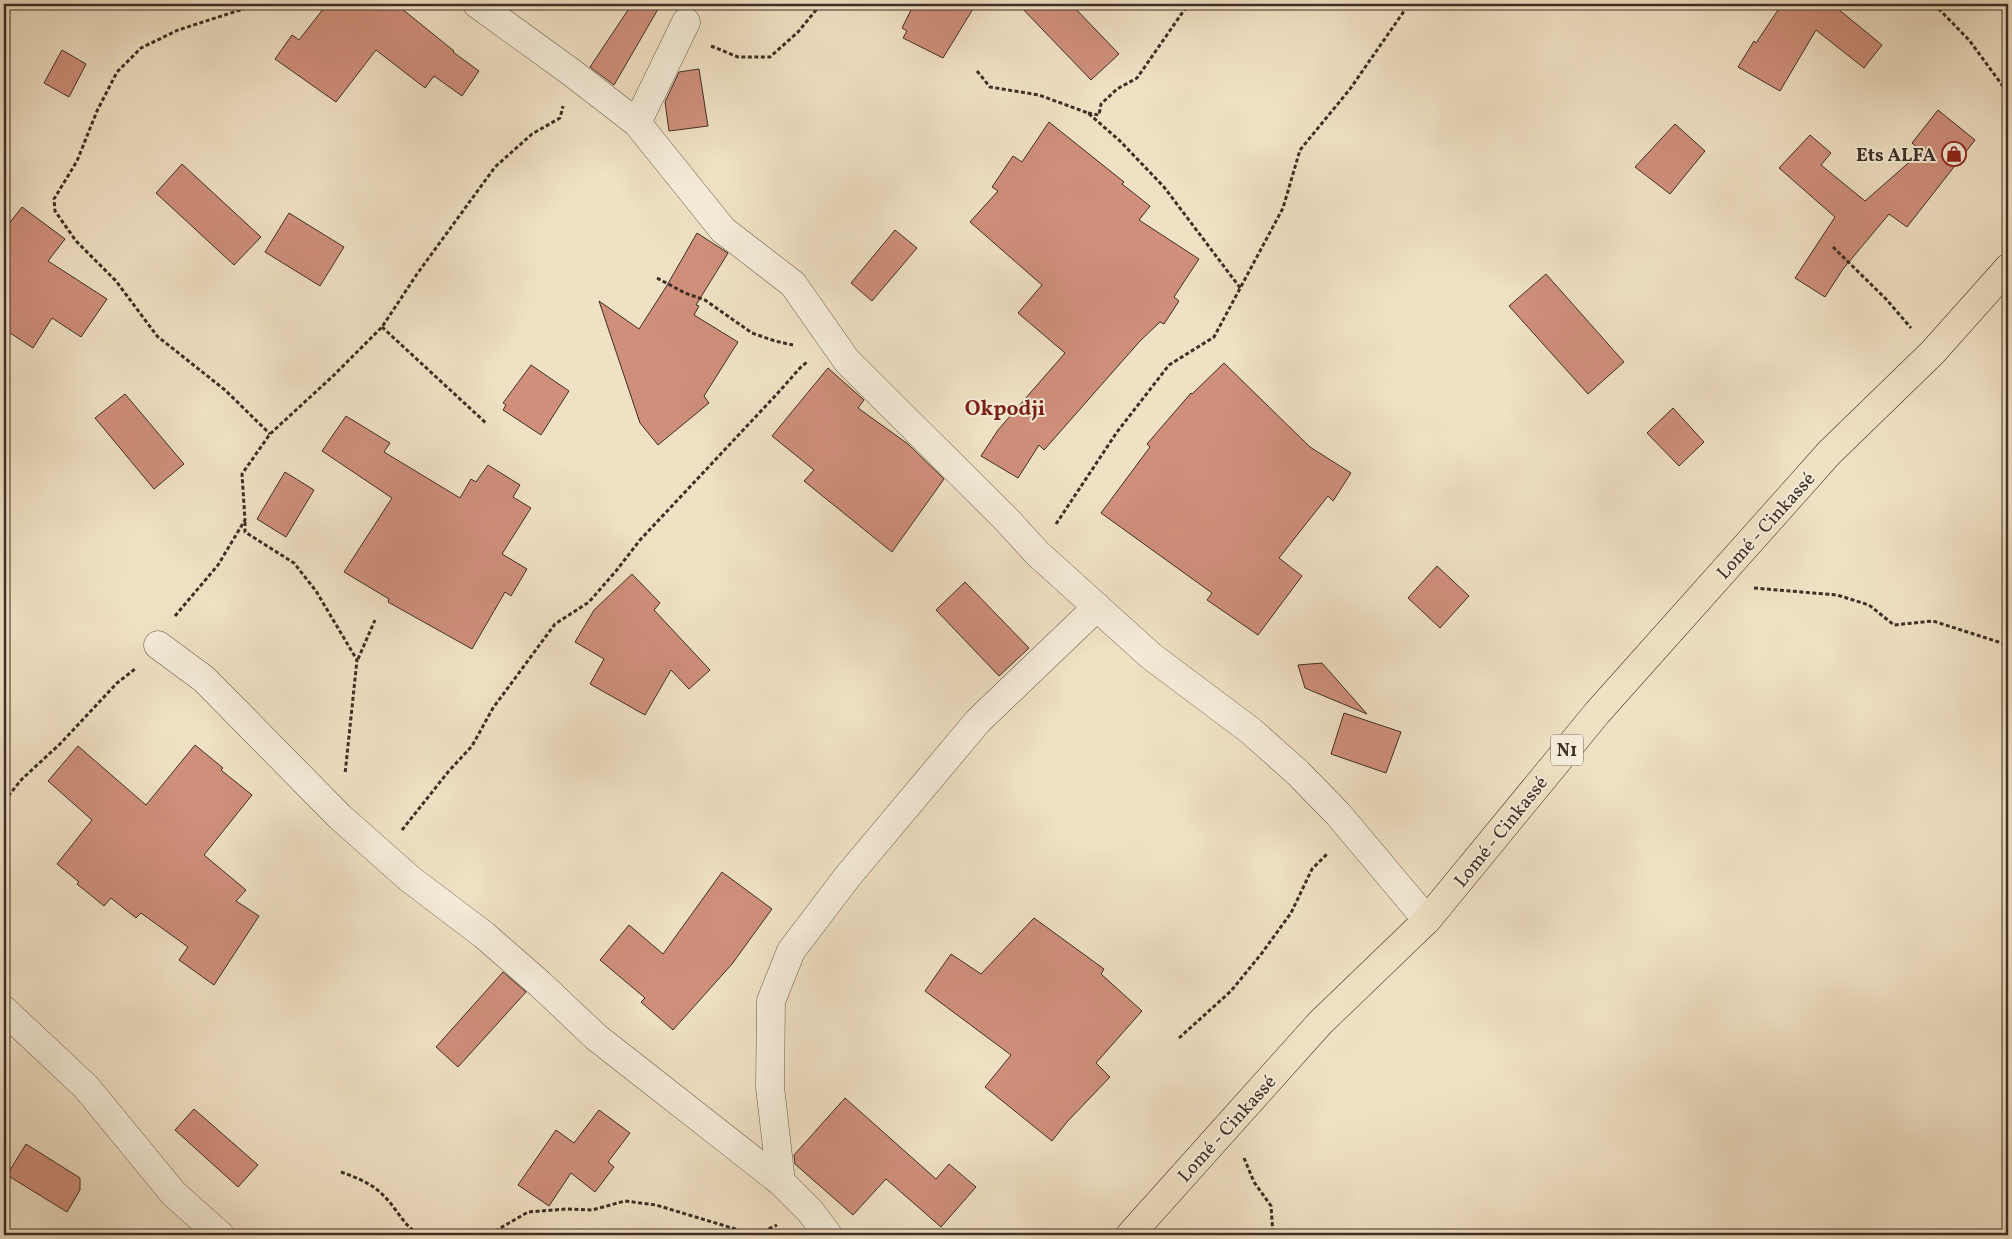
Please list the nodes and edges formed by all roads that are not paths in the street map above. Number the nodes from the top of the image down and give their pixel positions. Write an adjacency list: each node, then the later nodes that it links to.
1 (477, 4): 3 (street)
2 (686, 22): 3 (street)
3 (636, 123): 5 (street)
4 (2008, 268): 7 (highway, Lomé - Cinkassé / N1)
5 (1097, 607): 7 (street); 9 (street)
6 (158, 645): 9 (street)
7 (1426, 920): 12 (highway, Lomé - Cinkassé / N1)
8 (4, 1010): 10 (street)
9 (780, 1182): 11 (street)
10 (220, 1235)
11 (828, 1235)
12 (1130, 1235)

